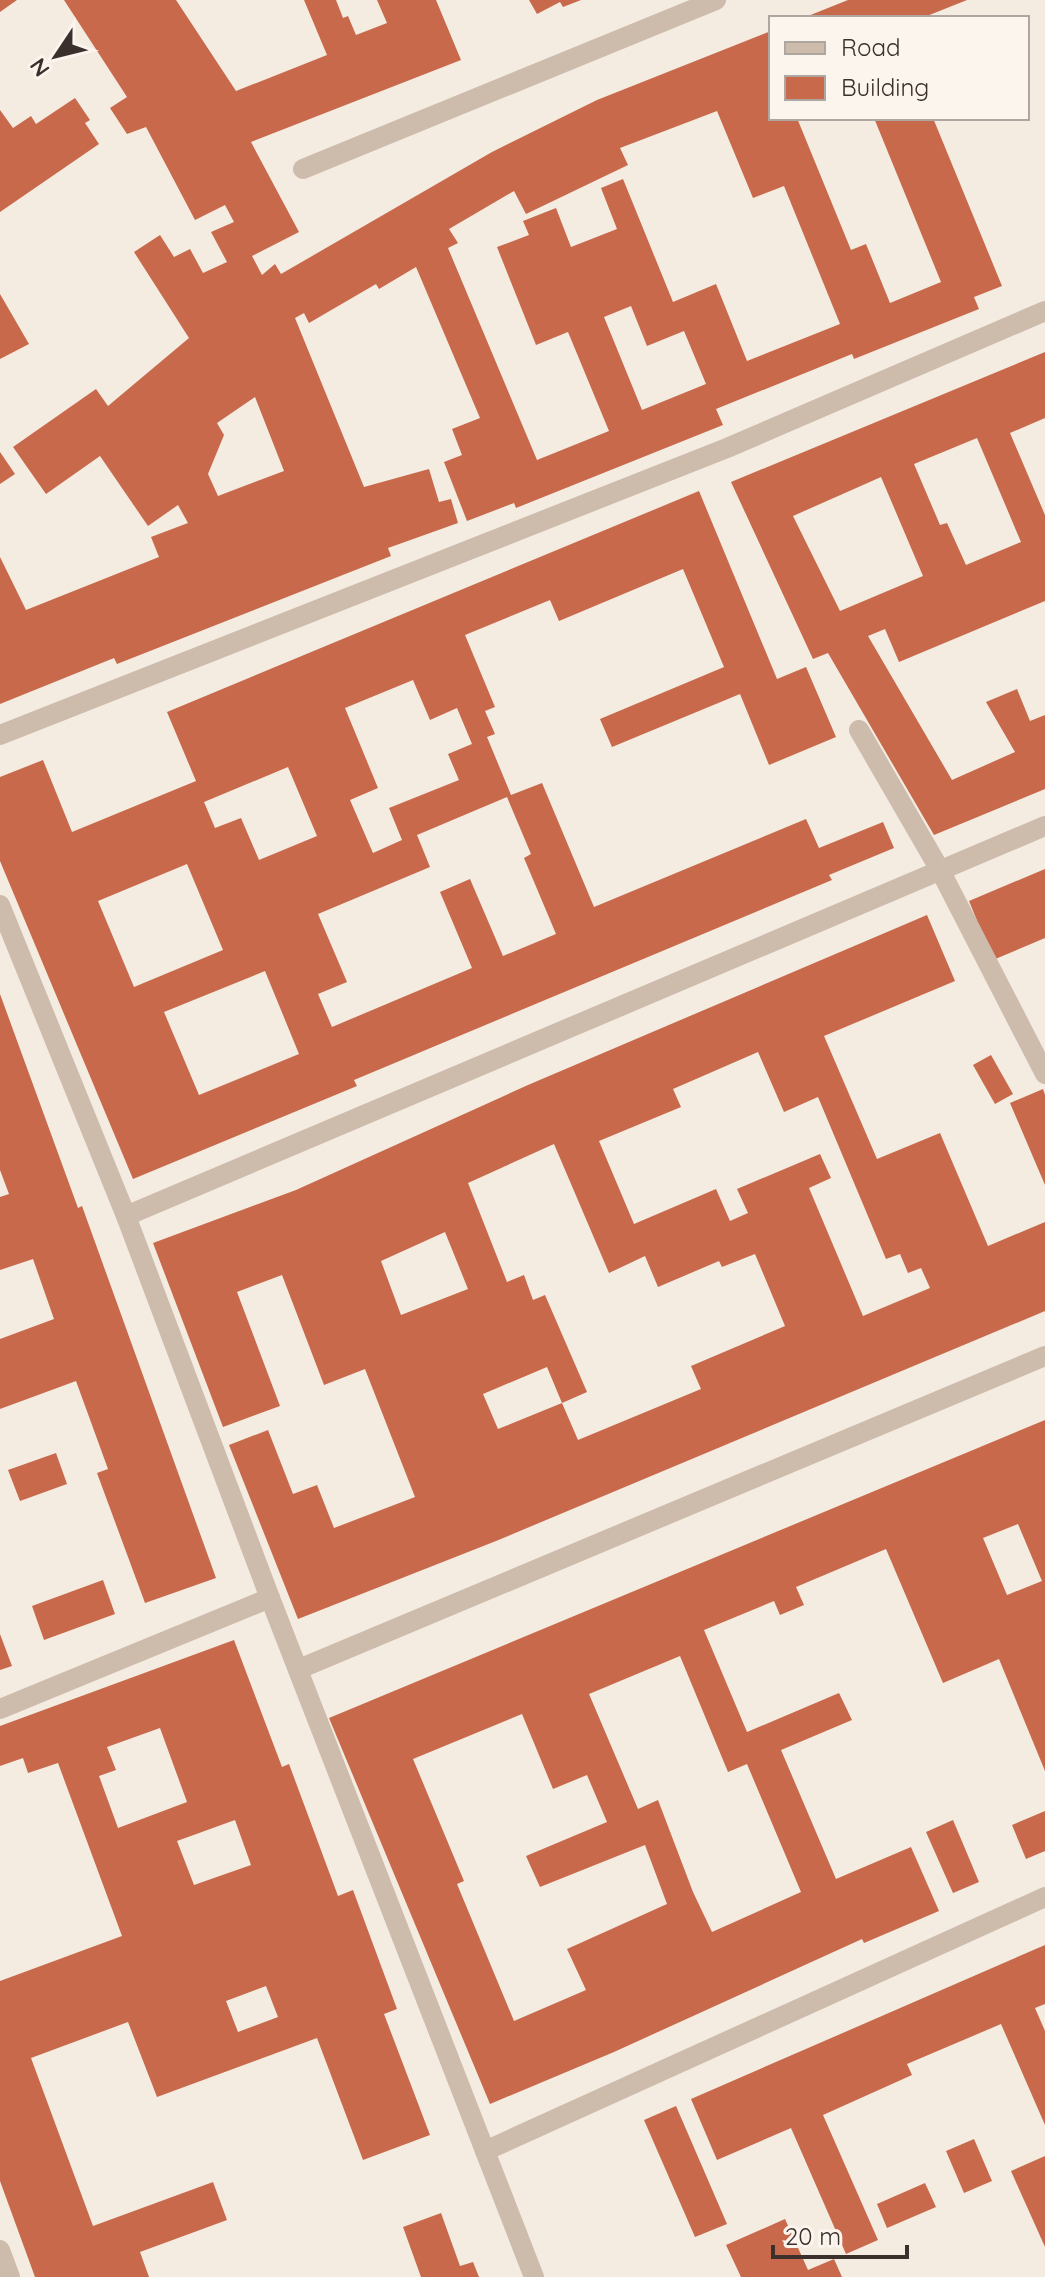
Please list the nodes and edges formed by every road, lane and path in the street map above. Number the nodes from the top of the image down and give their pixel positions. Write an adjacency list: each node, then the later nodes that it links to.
1 (716, 0): 2 (lane)
2 (303, 169)
3 (1045, 311): 5 (lane)
4 (859, 730): 7 (lane)
5 (0, 735)
6 (1045, 826): 7 (lane)
7 (940, 870): 9 (lane); 10 (lane)
8 (0, 905): 10 (lane)
9 (1045, 1074)
10 (126, 1216): 12 (lane)
11 (1045, 1356): 13 (lane)
12 (270, 1598): 13 (lane); 14 (lane)
13 (299, 1669): 16 (lane)
14 (0, 1709)
15 (1045, 1897): 16 (lane)
16 (485, 2151): 19 (lane)
17 (0, 2250): 18 (lane)
18 (10, 2277)
19 (534, 2277)

